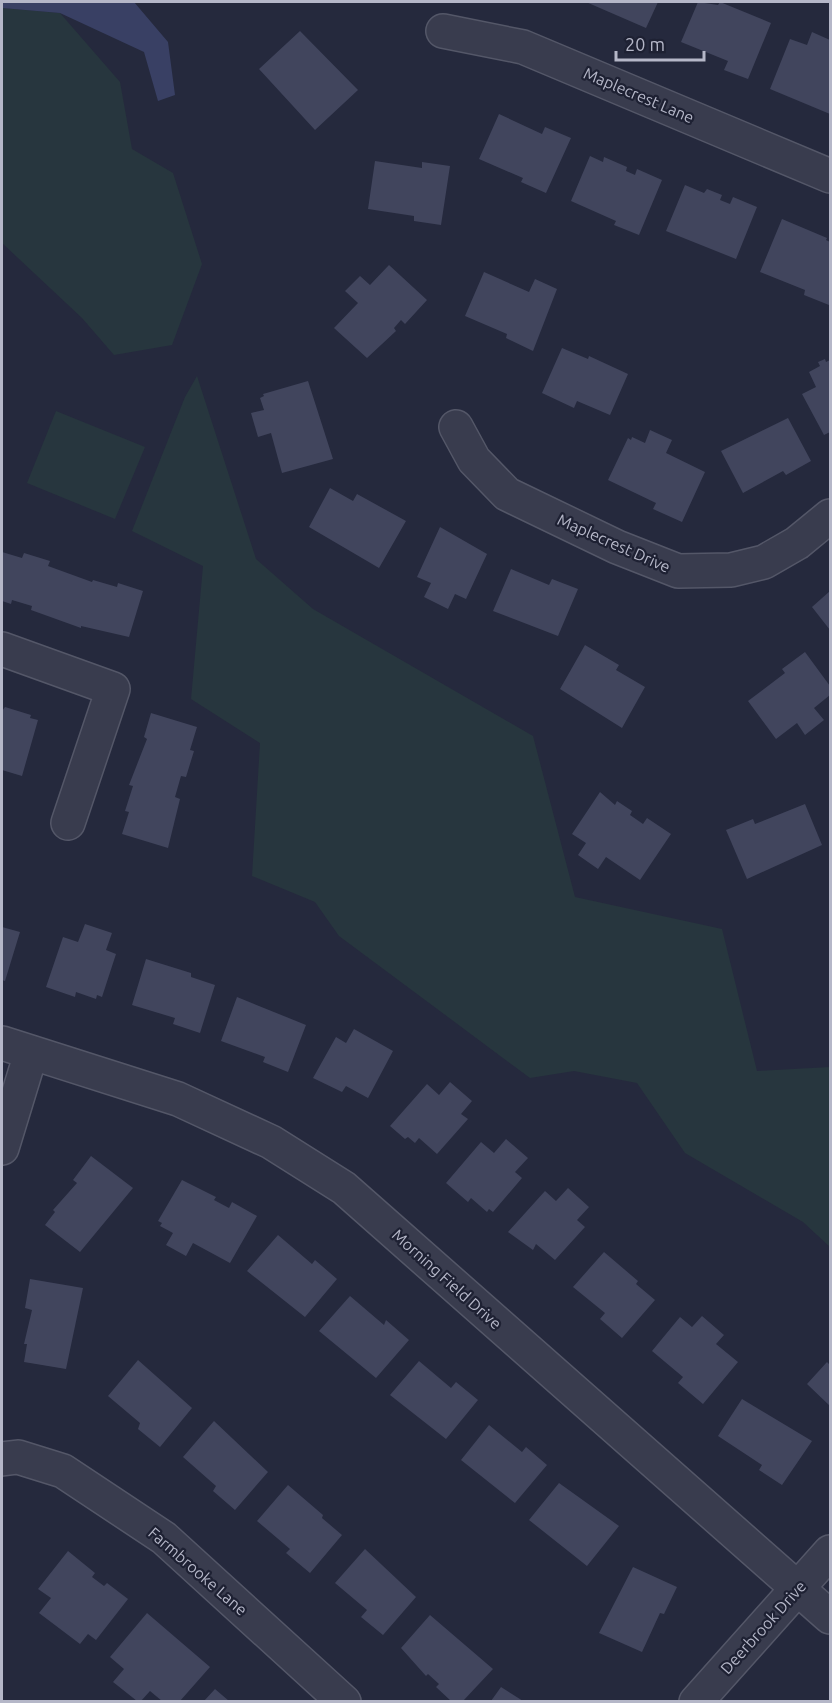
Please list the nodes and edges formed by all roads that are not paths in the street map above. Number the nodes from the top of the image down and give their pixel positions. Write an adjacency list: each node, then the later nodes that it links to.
1 (443, 31): 2 (street, Maplecrest Lane)
2 (831, 176)
3 (456, 427): 4 (street, Maplecrest Drive)
4 (831, 516)
5 (2, 649): 6 (street)
6 (68, 823)
7 (16, 1048): 8 (street); 11 (street, Morning Field Drive)
8 (2, 1148)
9 (2, 1459): 13 (street, Farmbrooke Lane)
10 (831, 1552): 11 (street, Deerbrook Drive)
11 (797, 1589): 12 (street, Morning Field Drive); 14 (street, Deerbrook Drive)
12 (831, 1617)
13 (344, 1701)
14 (696, 1701)

